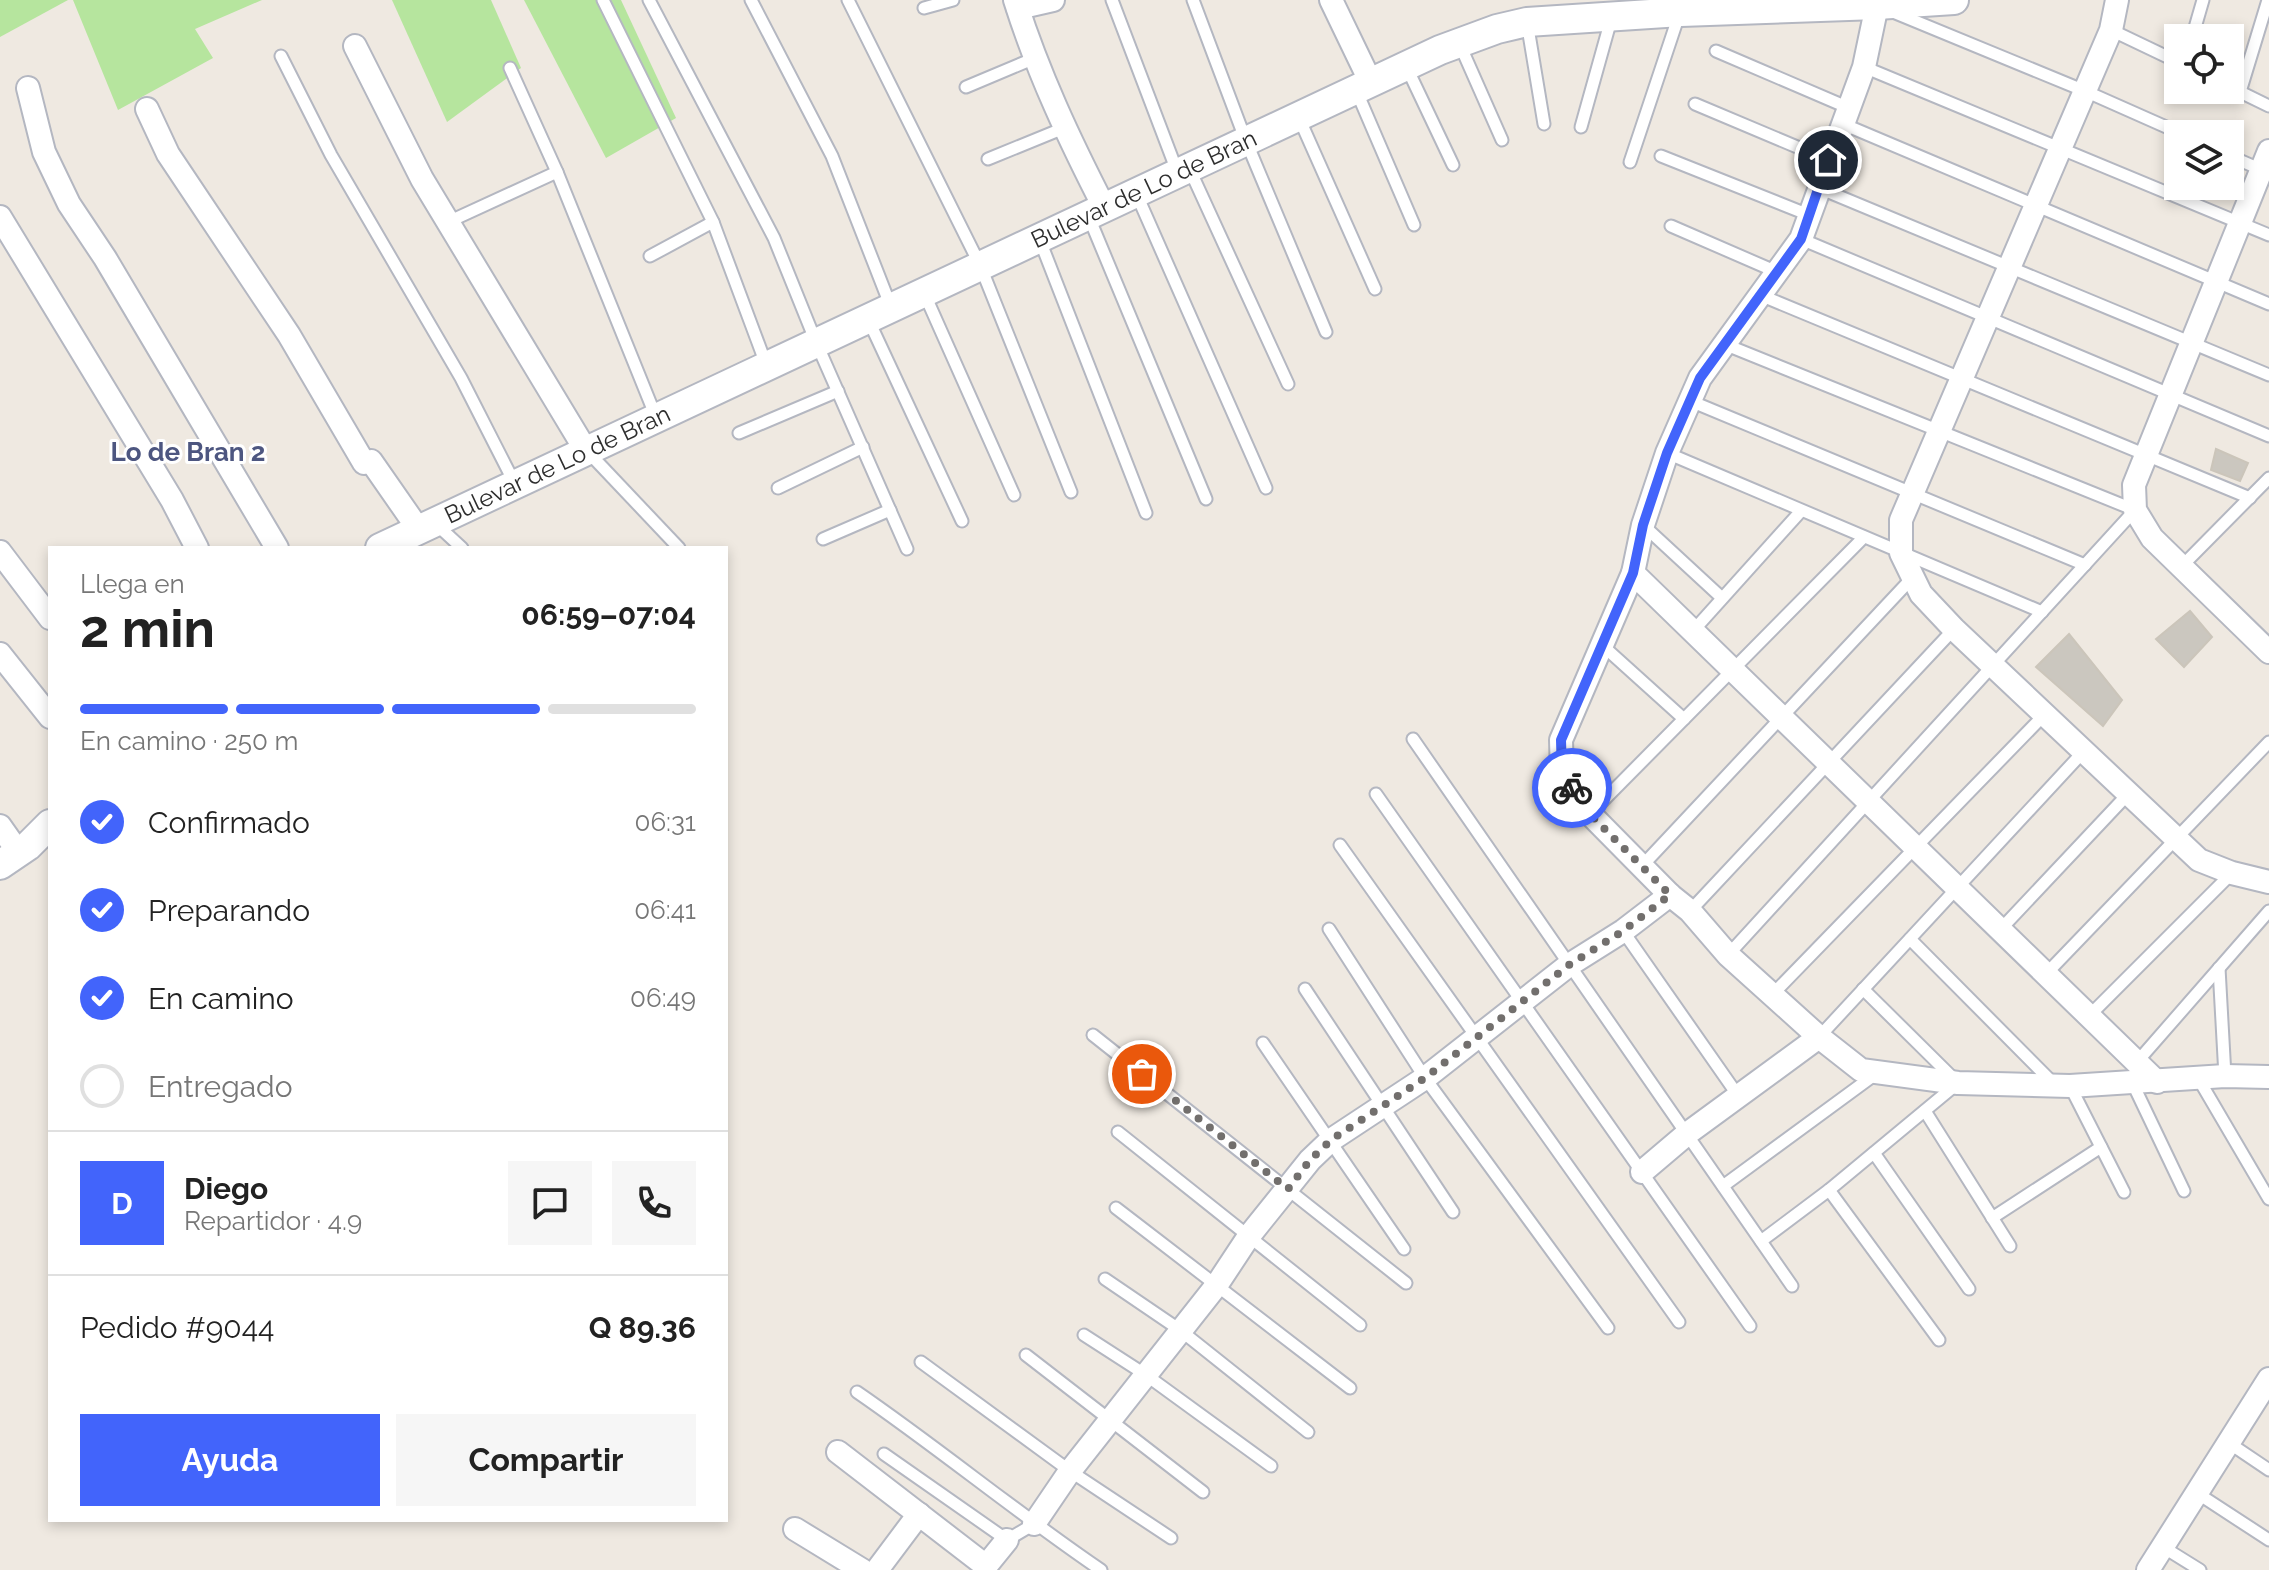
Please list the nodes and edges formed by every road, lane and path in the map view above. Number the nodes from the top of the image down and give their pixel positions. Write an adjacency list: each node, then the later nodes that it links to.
1 (603, 0): 67 (lane)
2 (649, 0): 86 (lane)
3 (751, 0): 83 (lane)
4 (848, 0): 75 (lane)
5 (953, 0): 18 (lane)
6 (1053, 0): 14 (street)
7 (1112, 0): 58 (lane)
8 (1193, 0): 49 (lane)
9 (1954, 0): 17 (street, Bulevar de Lo de Bran)
10 (2117, 0): 23 (street)
11 (2203, 0): 22 (lane)
12 (2268, 0): 30 (lane)
13 (1337, 2): 34 (street)
14 (1016, 4): 29 (street)
15 (1761, 4): 16 (street, Bulevar de Lo de Bran); 19 (street, Bulevar de Lo de Bran)
16 (1826, 4): 17 (street, Bulevar de Lo de Bran)
17 (1877, 5): 32 (street); 37 (lane)
18 (924, 8)
19 (1681, 12): 20 (street, Bulevar de Lo de Bran); 55 (lane)
20 (1612, 16): 21 (street, Bulevar de Lo de Bran); 46 (lane)
21 (1527, 22): 24 (street, Bulevar de Lo de Bran); 44 (lane)
22 (2196, 24)
23 (2111, 30): 27 (lane); 37 (street)
24 (1459, 43): 31 (street, Bulevar de Lo de Bran); 48 (lane)
25 (355, 46): 66 (street)
26 (1716, 51): 42 (lane)
27 (2164, 55)
28 (281, 56): 105 (lane)
29 (1035, 58): 35 (lane); 47 (street)
30 (2244, 65)
31 (1406, 66): 34 (street, Bulevar de Lo de Bran); 56 (lane)
32 (1864, 67): 42 (street); 50 (lane)
33 (510, 68): 59 (lane)
34 (1364, 86): 43 (street, Bulevar de Lo de Bran); 69 (lane)
35 (966, 87)
36 (28, 88): 123 (street)
37 (2085, 91): 45 (lane); 50 (street)
38 (2244, 94): 40 (lane)
39 (1695, 104): 53 (lane)
40 (2269, 106)
41 (147, 109): 119 (street)
42 (1846, 116): 53 (street); 62 (lane)
43 (1298, 117): 49 (street, Bulevar de Lo de Bran); 79 (lane)
44 (1544, 124)
45 (2164, 126)
46 (1581, 127)
47 (1064, 128): 52 (lane); 63 (street)
48 (1502, 140)
49 (1246, 141): 58 (street, Bulevar de Lo de Bran); 85 (lane)
50 (2061, 148): 62 (street); 68 (lane)
51 (1661, 156): 64 (lane)
52 (988, 159)
53 (1828, 160): 60 (street)
54 (2244, 160): 57 (lane)
55 (1630, 162)
56 (1453, 165)
57 (2266, 165): 68 (street)
58 (1183, 171): 61 (street, Bulevar de Lo de Bran); 92 (lane)
59 (557, 172): 66 (lane); 96 (lane)
60 (1819, 188): 64 (street); 76 (lane)
61 (1136, 193): 63 (street, Bulevar de Lo de Bran); 107 (lane)
62 (2036, 206): 76 (street); 78 (lane)
63 (1096, 212): 72 (street, Bulevar de Lo de Bran); 112 (lane)
64 (1809, 215): 73 (street)
65 (0, 217): 122 (street)
66 (448, 222): 101 (street)
67 (713, 222): 74 (lane); 89 (lane)
68 (2240, 223): 71 (lane); 78 (street)
69 (1414, 225)
70 (1671, 226): 77 (lane)
71 (2269, 235)
72 (1039, 238): 75 (street, Bulevar de Lo de Bran); 116 (lane)
73 (1801, 239): 77 (street); 84 (lane)
74 (650, 256)
75 (980, 265): 80 (street, Bulevar de Lo de Bran); 108 (lane)
76 (2009, 267): 84 (street); 87 (lane)
77 (1777, 272): 81 (street)
78 (2216, 282): 82 (lane); 87 (street)
79 (1375, 289)
80 (924, 292): 83 (street, Bulevar de Lo de Bran); 110 (lane)
81 (1760, 295): 88 (street); 91 (lane)
82 (2269, 304)
83 (880, 313): 86 (street, Bulevar de Lo de Bran); 117 (lane)
84 (1988, 318): 91 (street); 94 (lane)
85 (1326, 332)
86 (816, 342): 89 (street, Bulevar de Lo de Bran); 93 (lane)
87 (2192, 342): 90 (lane); 94 (street)
88 (1724, 344): 95 (street); 97 (lane)
89 (767, 366): 96 (street, Bulevar de Lo de Bran)
90 (2269, 375)
91 (1961, 379): 97 (street); 103 (lane)
92 (1288, 384)
93 (838, 391): 98 (lane); 100 (lane)
94 (2171, 394): 99 (lane); 103 (street)
95 (1688, 400): 102 (street); 109 (lane)
96 (656, 417): 101 (street, Bulevar de Lo de Bran)
97 (1939, 431): 109 (street); 114 (lane)
98 (739, 433)
99 (2269, 436)
100 (863, 447): 106 (lane); 113 (lane)
101 (585, 449): 105 (street, Bulevar de Lo de Bran); 126 (lane)
102 (1667, 453): 115 (lane); 118 (street)
103 (2146, 455): 111 (lane); 114 (street)
104 (2269, 478): 111 (lane)
105 (516, 486): 119 (street, Bulevar de Lo de Bran)
106 (778, 488)
107 (1266, 488)
108 (1071, 492)
109 (1913, 492): 129 (street); 130 (lane)
110 (1014, 495)
111 (2250, 498): 131 (lane)
112 (1206, 499)
113 (890, 510): 121 (lane); 127 (lane)
114 (2135, 510): 130 (lane); 131 (street)
115 (1801, 511): 120 (lane); 134 (lane)
116 (1146, 513)
117 (962, 521)
118 (1643, 525): 132 (street); 134 (lane)
119 (427, 526): 124 (street, Bulevar de Lo de Bran); 125 (lane)
120 (1864, 537): 129 (lane); 143 (lane)
121 (823, 539)
122 (196, 546)
123 (276, 546)
124 (384, 546)
125 (459, 546)
126 (677, 546)
127 (907, 549)
128 (0, 552): 136 (street)
129 (1901, 553): 133 (street); 135 (lane)
130 (2085, 565): 135 (lane)
131 (2182, 566): 140 (street)
132 (1633, 573): 138 (street); 139 (street)
133 (1913, 577): 137 (street); 146 (lane)
134 (1722, 598): 138 (lane)
135 (2042, 612): 142 (lane)
136 (48, 615)
137 (1954, 629): 142 (street); 151 (lane)
138 (1693, 631): 143 (street)
139 (1602, 645): 147 (lane); 155 (street)
140 (2269, 652)
141 (0, 654): 145 (street)
142 (1994, 664): 144 (street); 154 (lane)
143 (1732, 669): 146 (street); 147 (lane)
144 (2045, 713): 150 (street); 160 (lane)
145 (48, 714)
146 (1782, 717): 151 (street); 162 (lane)
147 (1684, 719): 155 (lane)
148 (1413, 739): 174 (lane)
149 (2269, 742): 158 (lane)
150 (2084, 751): 152 (street); 165 (lane)
151 (1829, 763): 154 (street); 167 (lane)
152 (2129, 793): 158 (street); 170 (lane)
153 (1376, 794): 180 (lane)
154 (1869, 802): 160 (street); 173 (lane)
155 (1590, 814): 162 (street)
156 (0, 826): 161 (street)
157 (48, 826): 161 (street)
158 (2176, 839): 163 (street); 176 (lane)
159 (1340, 845): 184 (lane)
160 (1915, 847): 165 (street); 179 (lane)
161 (9, 859)
162 (1642, 866): 166 (street)
163 (2232, 873): 164 (street); 181 (lane)
164 (2269, 882)
165 (1957, 888): 170 (street); 172 (lane)
166 (1670, 895): 167 (street); 171 (street)
167 (1690, 911): 173 (street)
168 (2269, 911): 175 (lane)
169 (1329, 929): 190 (lane)
170 (2000, 930): 176 (street)
171 (1623, 931): 174 (street); 194 (lane)
172 (1910, 939): 178 (lane); 193 (lane)
173 (1728, 955): 179 (street)
174 (1569, 965): 180 (street); 198 (lane)
175 (2219, 968): 186 (lane); 188 (lane)
176 (2046, 974): 181 (street)
177 (1305, 989): 195 (lane)
178 (1863, 989): 183 (lane); 192 (lane)
179 (1772, 995): 183 (street)
180 (1523, 1002): 184 (street); 202 (lane)
181 (2089, 1016): 186 (street)
182 (1093, 1035): 204 (lane)
183 (1819, 1037): 187 (street); 194 (street)
184 (1475, 1038): 190 (street); 221 (lane)
185 (1263, 1043): 199 (lane)
186 (2134, 1072): 191 (street); 193 (street); 206 (lane)
187 (1878, 1073): 192 (street); 203 (lane)
188 (2225, 1076): 189 (street); 191 (street)
189 (2269, 1077)
190 (1425, 1078): 195 (street); 224 (lane)
191 (2198, 1078): 208 (lane)
192 (1958, 1083): 193 (street); 196 (lane)
193 (2062, 1085): 200 (lane)
194 (1739, 1097): 198 (street)
195 (1381, 1106): 199 (street); 210 (lane)
196 (1925, 1111): 201 (lane); 211 (lane)
197 (1118, 1132): 212 (lane)
198 (1688, 1133): 202 (street); 203 (lane)
199 (1331, 1140): 204 (street); 215 (lane)
200 (2101, 1147): 207 (lane); 211 (lane)
201 (1874, 1153): 205 (lane); 220 (lane)
202 (1642, 1172): 223 (lane)
203 (1723, 1186): 213 (lane)
204 (1288, 1189): 212 (street); 217 (lane)
205 (1829, 1190): 213 (lane); 227 (lane)
206 (2184, 1191)
207 (2124, 1192)
208 (2269, 1199)
209 (1116, 1208): 218 (lane)
210 (1453, 1212)
211 (1992, 1218): 214 (lane)
212 (1249, 1236): 218 (street); 222 (lane)
213 (1761, 1241): 219 (lane)
214 (2010, 1246)
215 (1404, 1249)
216 (1105, 1279): 225 (lane)
217 (1406, 1283)
218 (1216, 1286): 225 (street); 232 (lane)
219 (1792, 1286)
220 (1969, 1289)
221 (1679, 1322)
222 (1360, 1325)
223 (1750, 1326)
224 (1608, 1328)
225 (1180, 1330): 230 (street); 235 (lane)
226 (1084, 1335): 230 (lane)
227 (1939, 1340)
228 (1026, 1355): 234 (lane)
229 (921, 1362): 241 (lane)
230 (1146, 1375): 234 (street); 239 (lane)
231 (2267, 1385): 236 (street)
232 (1350, 1388)
233 (857, 1392): 245 (lane)
234 (1110, 1421): 241 (street); 242 (lane)
235 (1308, 1432)
236 (2229, 1443): 240 (lane); 243 (street)
237 (838, 1452): 244 (street)
238 (884, 1454): 248 (lane)
239 (1271, 1466)
240 (2269, 1470)
241 (1070, 1471): 245 (street); 247 (lane)
242 (1203, 1492)
243 (2197, 1493): 249 (lane); 250 (street)
244 (919, 1514): 248 (street); 252 (street)
245 (1034, 1524): 248 (lane); 253 (lane)
246 (795, 1529): 251 (street)
247 (1171, 1538)
248 (1007, 1540)
249 (2269, 1540)
250 (2163, 1547): 254 (street); 255 (lane)
251 (862, 1570)
252 (877, 1570)
253 (1101, 1570)
254 (2148, 1570)
255 (2200, 1570)

